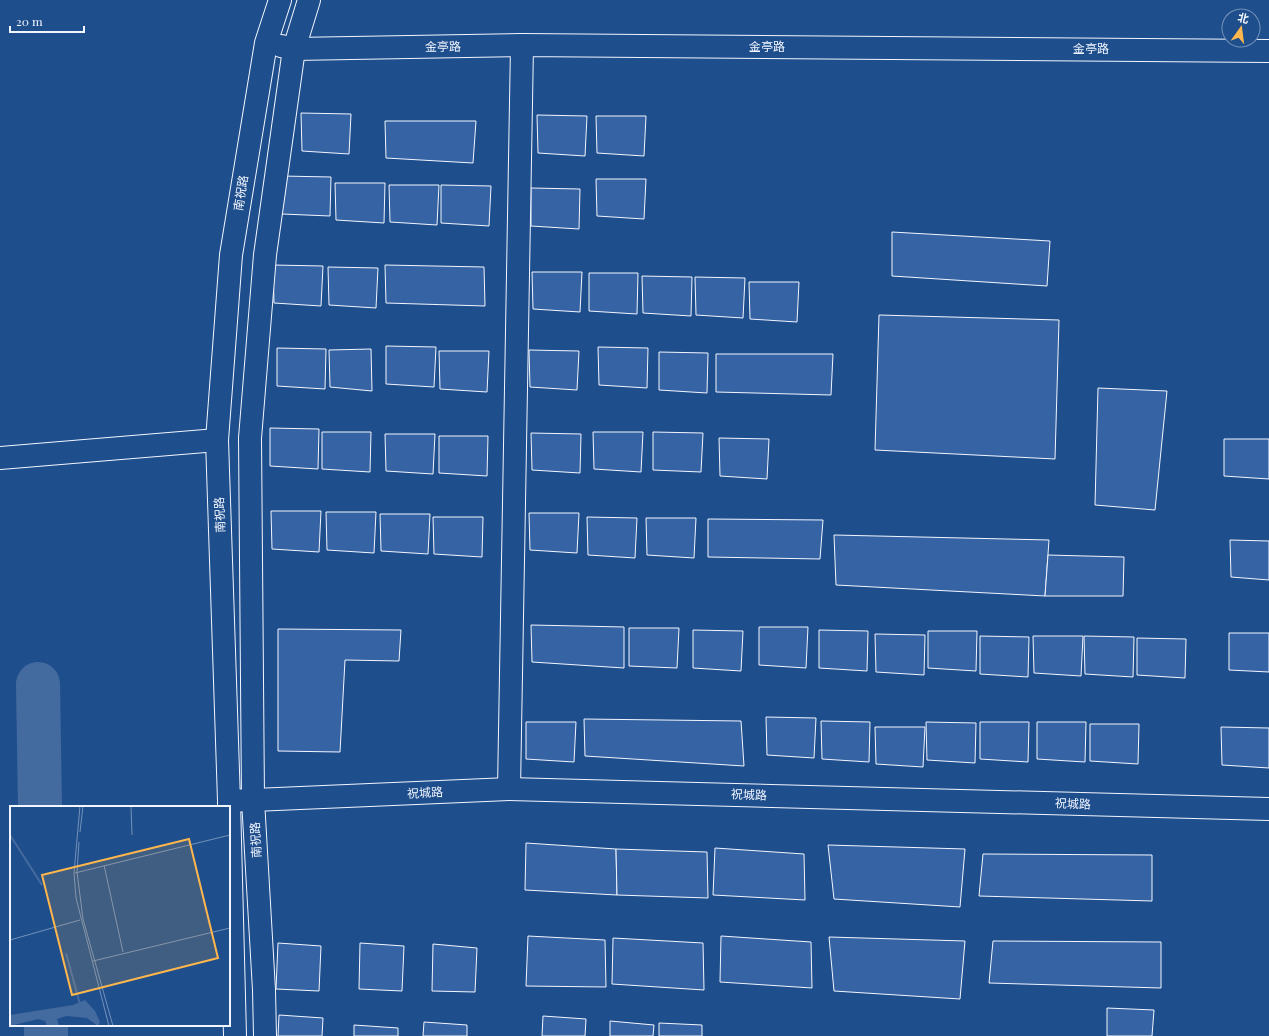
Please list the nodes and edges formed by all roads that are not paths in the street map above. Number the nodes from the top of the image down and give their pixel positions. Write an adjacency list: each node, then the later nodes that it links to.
1 (280, 0): 3 (main road, 南祝路)
2 (309, 0): 5 (main road, 南祝路)
3 (266, 43): 5 (main road, 金亭路); 7 (main road, 南祝路)
4 (522, 45): 5 (main road, 金亭路); 6 (main road, 金亭路); 9 (main road)
5 (294, 49): 10 (main road, 南祝路)
6 (1269, 51)
7 (217, 440): 8 (main road); 11 (main road, 南祝路)
8 (0, 458)
9 (508, 789): 10 (main road, 祝城路); 13 (main road, 祝城路)
10 (254, 800): 11 (main road, 祝城路); 16 (main road, 南祝路)
11 (229, 801): 12 (main road, 南祝路)
12 (229, 806)
13 (1269, 809)
14 (230, 840): 15 (main road, 南祝路)
15 (235, 1036)
16 (265, 1036)

